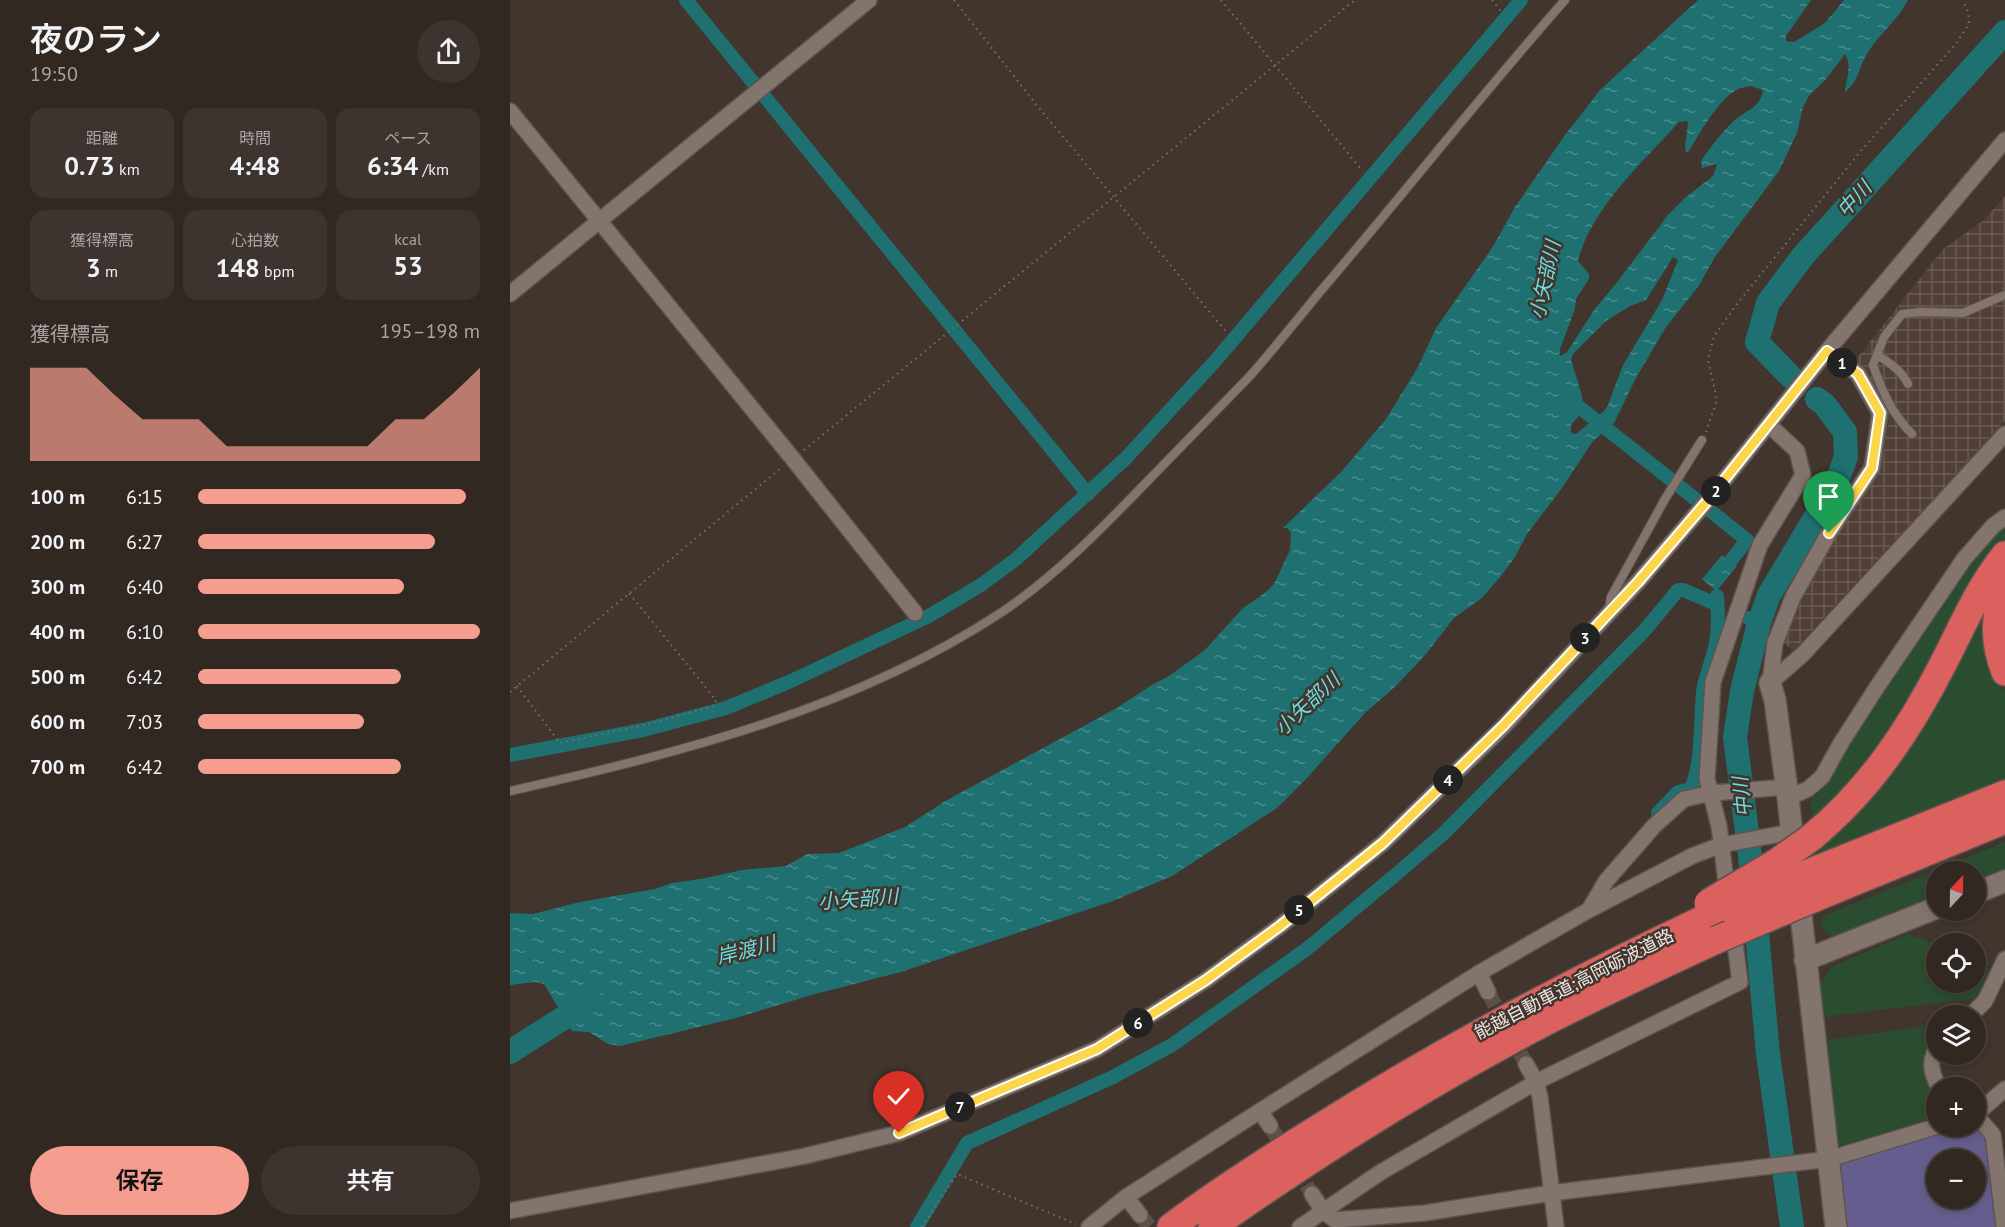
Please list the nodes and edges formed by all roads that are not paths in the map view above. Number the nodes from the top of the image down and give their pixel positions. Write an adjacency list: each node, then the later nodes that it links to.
1 (869, 0): 5 (street)
2 (1565, 0): 22 (lane)
3 (510, 111): 5 (street)
4 (2005, 140): 8 (street)
5 (599, 221): 6 (street); 18 (street)
6 (510, 294)
7 (2005, 295): 9 (lane)
8 (1827, 351): 11 (street); 21 (street)
9 (1877, 355): 10 (lane); 12 (lane)
10 (1908, 384)
11 (1769, 426): 19 (street); 24 (street)
12 (1912, 434)
13 (2005, 434): 21 (street)
14 (1702, 440): 19 (lane)
15 (2005, 517): 23 (street)
16 (2005, 555): 28 (highway)
17 (2005, 588): 20 (highway)
18 (915, 613)
19 (1608, 614): 53 (street)
20 (2005, 672)
21 (1770, 683): 23 (street)
22 (510, 791)
23 (1787, 792): 24 (street); 28 (street)
24 (1718, 793): 29 (street); 33 (street)
25 (2005, 794): 31 (highway, 能越自動車道;高岡砺波道路)
26 (2005, 820): 31 (highway, 能越自動車道;高岡砺波道路)
27 (2005, 828): 31 (highway)
28 (1792, 835): 29 (street); 35 (highway, bridge); 37 (street)
29 (1725, 844): 33 (street); 42 (street)
30 (2005, 881): 32 (street)
31 (1820, 882): 35 (highway, 能越自動車道;高岡砺波道路, bridge)
32 (1986, 889)
33 (1589, 910): 38 (street)
34 (1926, 912): 37 (street)
35 (1712, 919): 57 (highway); 58 (highway, 能越自動車道;高岡砺波道路)
36 (2005, 959): 40 (street)
37 (1805, 960): 49 (street)
38 (1479, 973): 39 (street); 45 (street)
39 (1488, 992)
40 (1981, 1005)
41 (1526, 1064): 42 (street)
42 (1536, 1082): 50 (street); 54 (street)
43 (2005, 1089): 44 (street)
44 (1986, 1105)
45 (1260, 1111): 46 (street); 52 (street)
46 (1270, 1126)
47 (1986, 1126): 62 (street)
48 (1926, 1130): 49 (street)
49 (1829, 1159): 50 (street); 61 (street)
50 (1551, 1192): 54 (street); 60 (street)
51 (1312, 1194): 54 (street)
52 (1126, 1197): 55 (street); 56 (street)
53 (510, 1211)
54 (1323, 1211): 59 (street)
55 (1140, 1215)
56 (1087, 1227)
57 (1171, 1227)
58 (1212, 1227)
59 (1300, 1227)
60 (1556, 1227)
61 (1836, 1227)
62 (2004, 1227)

